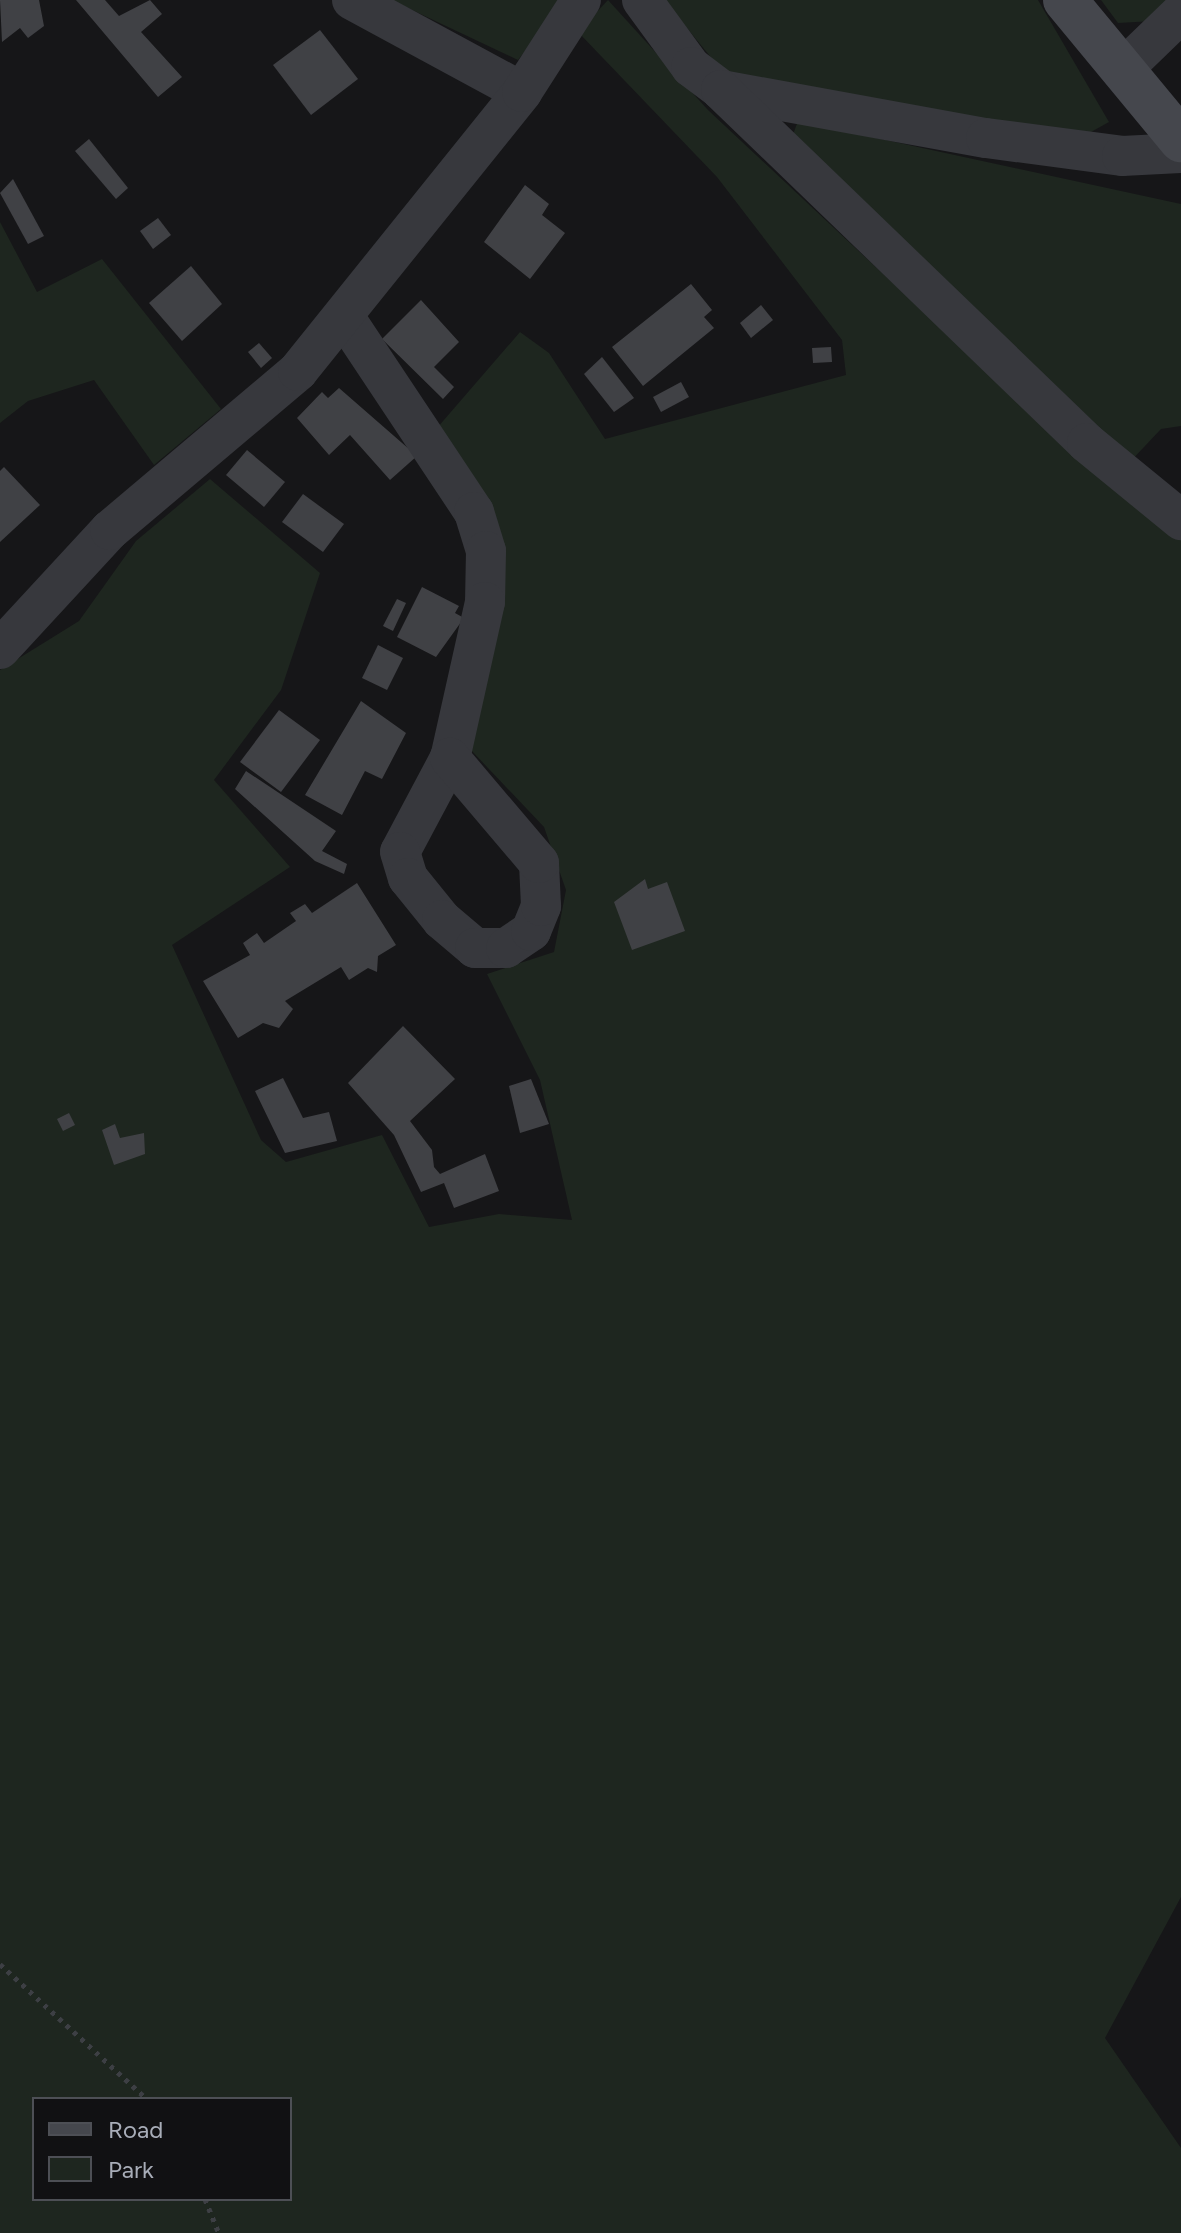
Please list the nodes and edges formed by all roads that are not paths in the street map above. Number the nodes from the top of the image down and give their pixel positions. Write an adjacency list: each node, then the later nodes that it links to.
1 (352, 0): 8 (street)
2 (581, 0): 8 (street)
3 (642, 0): 7 (street)
4 (1065, 0): 6 (main road)
5 (1181, 13): 6 (street)
6 (1124, 68): 9 (main road)
7 (721, 90): 10 (street); 12 (street)
8 (522, 92): 11 (street)
9 (1181, 140)
10 (1181, 153)
11 (345, 318): 13 (street); 14 (street)
12 (1181, 520)
13 (0, 649)
14 (450, 758)

